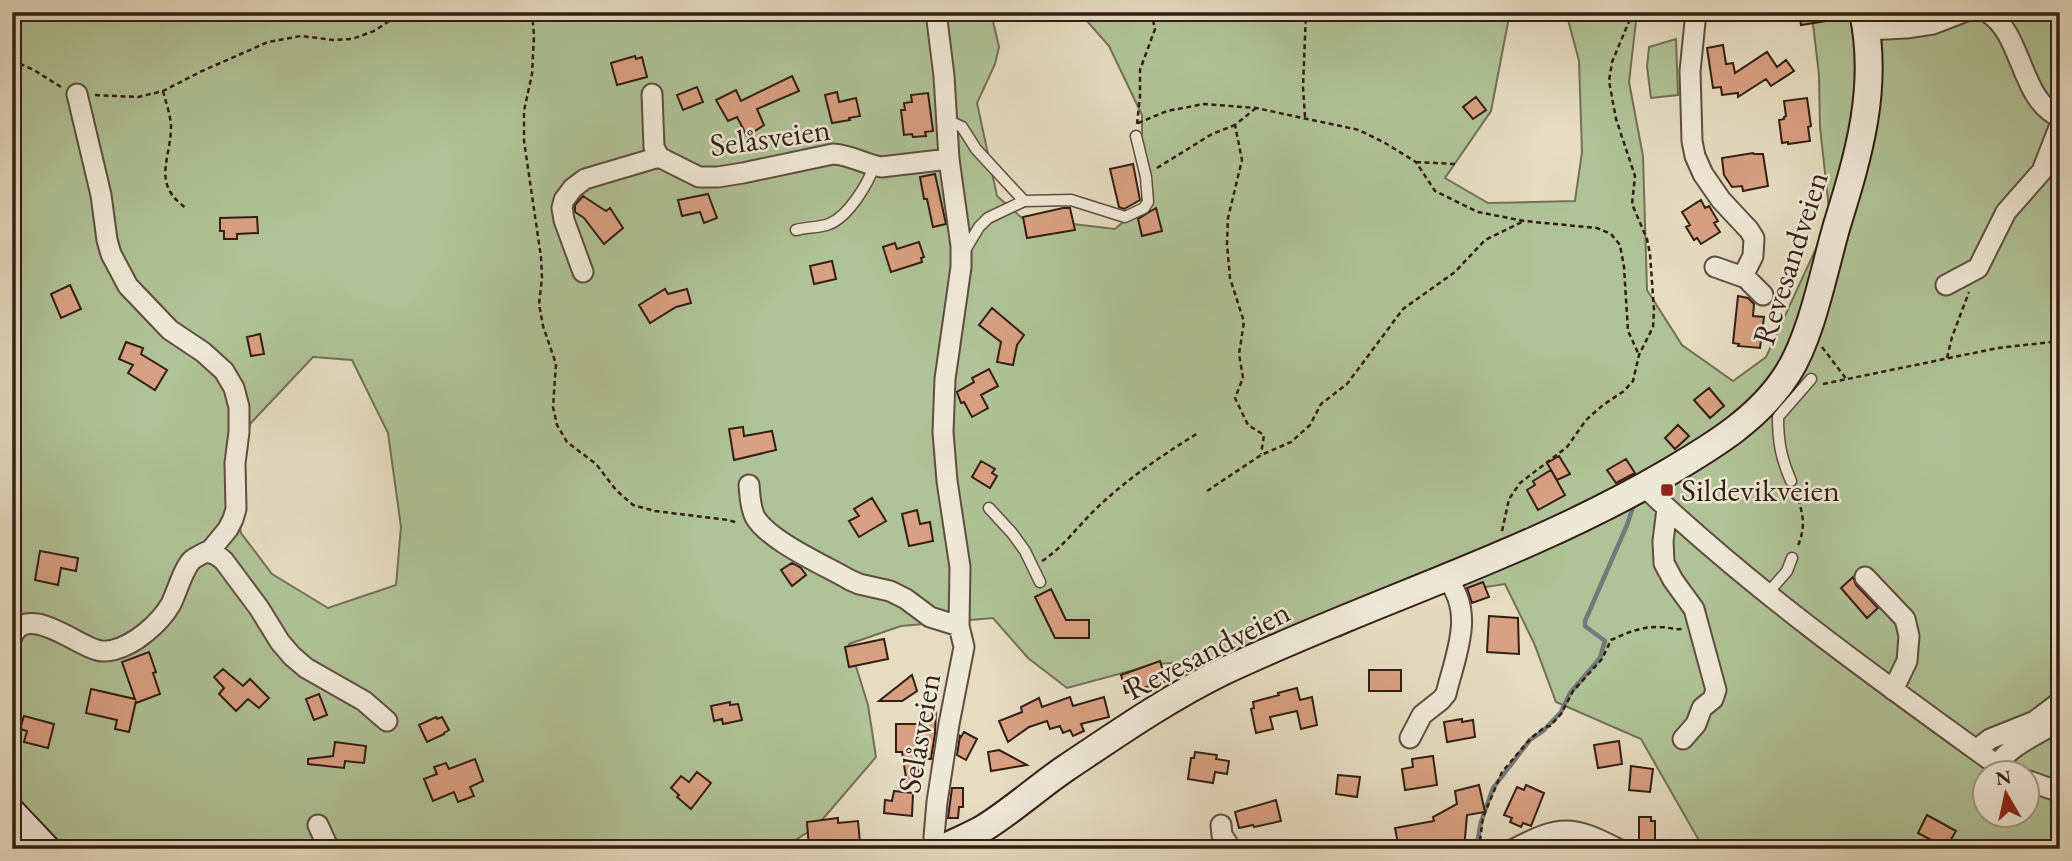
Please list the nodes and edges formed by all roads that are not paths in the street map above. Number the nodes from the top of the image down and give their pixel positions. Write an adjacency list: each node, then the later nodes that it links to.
1 (936, 12): 9 (street, Selåsveien)
2 (1696, 12): 20 (street, Revesandveien)
3 (1964, 12): 5 (street)
4 (1987, 12): 8 (street)
5 (1865, 21): 24 (main road, Revesandveien)
6 (77, 94): 30 (street)
7 (652, 94): 12 (street)
8 (2060, 117)
9 (946, 120): 13 (street, Selåsveien); 15 (lane)
10 (2060, 125): 21 (street)
11 (1136, 136): 15 (lane)
12 (659, 157): 14 (street, Selåsveien); 19 (street)
13 (949, 159): 14 (street, Selåsveien); 17 (street, Selåsveien)
14 (874, 166): 16 (lane)
15 (1024, 201): 17 (lane)
16 (796, 230)
17 (961, 255): 37 (street, Selåsveien)
18 (1715, 267): 20 (street, Revesandveien)
19 (583, 272)
20 (1743, 276): 22 (street, Revesandveien)
21 (1946, 285)
22 (1763, 295)
23 (1811, 379): 24 (lane)
24 (1783, 396): 25 (lane); 27 (main road, Revesandveien)
25 (1791, 481)
26 (749, 485): 37 (street)
27 (1646, 485): 29 (street); 33 (main road, Revesandveien)
28 (989, 508): 34 (lane)
29 (1667, 509): 35 (street); 43 (street)
30 (209, 552): 36 (street); 41 (street)
31 (1792, 558): 35 (lane)
32 (1866, 577): 38 (street)
33 (1446, 578): 42 (street); 54 (main road, Revesandveien)
34 (1040, 582)
35 (1768, 593): 38 (street)
36 (16, 625)
37 (959, 626): 54 (street, Selåsveien)
38 (1893, 690): 44 (street)
39 (2060, 702): 44 (street)
40 (2060, 720): 46 (street)
41 (387, 721)
42 (1410, 738)
43 (1683, 738)
44 (1976, 750): 45 (street)
45 (1992, 760)
46 (2001, 760)
47 (2040, 785): 48 (street)
48 (2060, 792)
49 (12, 812): 52 (main road)
50 (318, 825): 53 (street)
51 (1221, 825): 55 (street)
52 (47, 849)
53 (329, 849)
54 (940, 849)
55 (1231, 849)
56 (1514, 849): 57 (street)
57 (1618, 849)

